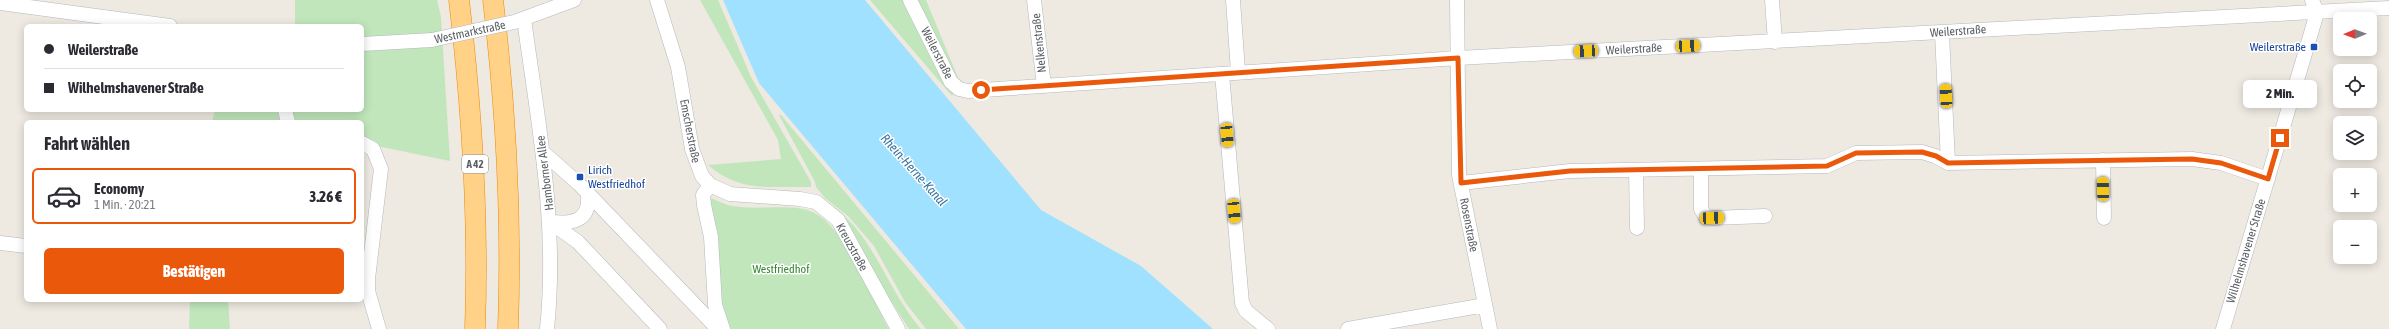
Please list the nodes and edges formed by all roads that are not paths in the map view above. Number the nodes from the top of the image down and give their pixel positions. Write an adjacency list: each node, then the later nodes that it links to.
1 (459, 0): 41 (highway, A 42)
2 (492, 0): 42 (highway)
3 (574, 0): 13 (street, Westmarkstraße)
4 (657, 0): 30 (street, Emscherstraße)
5 (910, 0): 21 (street, Weilerstraße)
6 (1034, 0): 21 (street, Nelkenstraße)
7 (1233, 0): 19 (street)
8 (1457, 0): 18 (street, Rosenstraße)
9 (1772, 0): 16 (street)
10 (0, 3): 14 (street)
11 (2314, 6): 12 (street, Weilerstraße); 15 (street, Weilerstraße); 28 (street, Wilhelmshavener Straße)
12 (2389, 8)
13 (519, 21): 17 (street, Westmarkstraße, bridge); 23 (street, Hamborner Allee)
14 (155, 24)
15 (1942, 32): 16 (street, Weilerstraße); 25 (street)
16 (1775, 42): 18 (street, Weilerstraße)
17 (364, 44)
18 (1458, 58): 19 (street, Weilerstraße); 29 (street, Rosenstraße)
19 (1238, 72): 20 (street, Weilerstraße)
20 (1222, 74): 21 (street, Weilerstraße); 48 (street)
21 (1044, 86)
22 (364, 144): 38 (street)
23 (544, 153): 31 (street); 34 (street, Hamborner Allee)
24 (2103, 160): 25 (street); 28 (street); 33 (street)
25 (1948, 163): 26 (street)
26 (1701, 169): 27 (street); 32 (street)
27 (1636, 170): 29 (street); 35 (street)
28 (2268, 179): 51 (street, Wilhelmshavener Straße)
29 (1461, 183): 39 (street, Rosenstraße)
30 (710, 185): 46 (street); 47 (street, Kreuzstraße)
31 (588, 195): 34 (street); 45 (street)
32 (1765, 216)
33 (2104, 218)
34 (550, 222): 43 (street, Hamborner Allee); 44 (street)
35 (1637, 228)
36 (0, 243): 37 (street)
37 (24, 246)
38 (365, 291): 40 (street)
39 (1485, 305): 49 (street); 50 (street, Rosenstraße)
40 (379, 329)
41 (475, 329)
42 (508, 329)
43 (547, 329)
44 (660, 329)
45 (718, 329)
46 (723, 329)
47 (898, 329)
48 (1268, 329)
49 (1348, 329)
50 (1490, 329)
51 (2223, 329)

